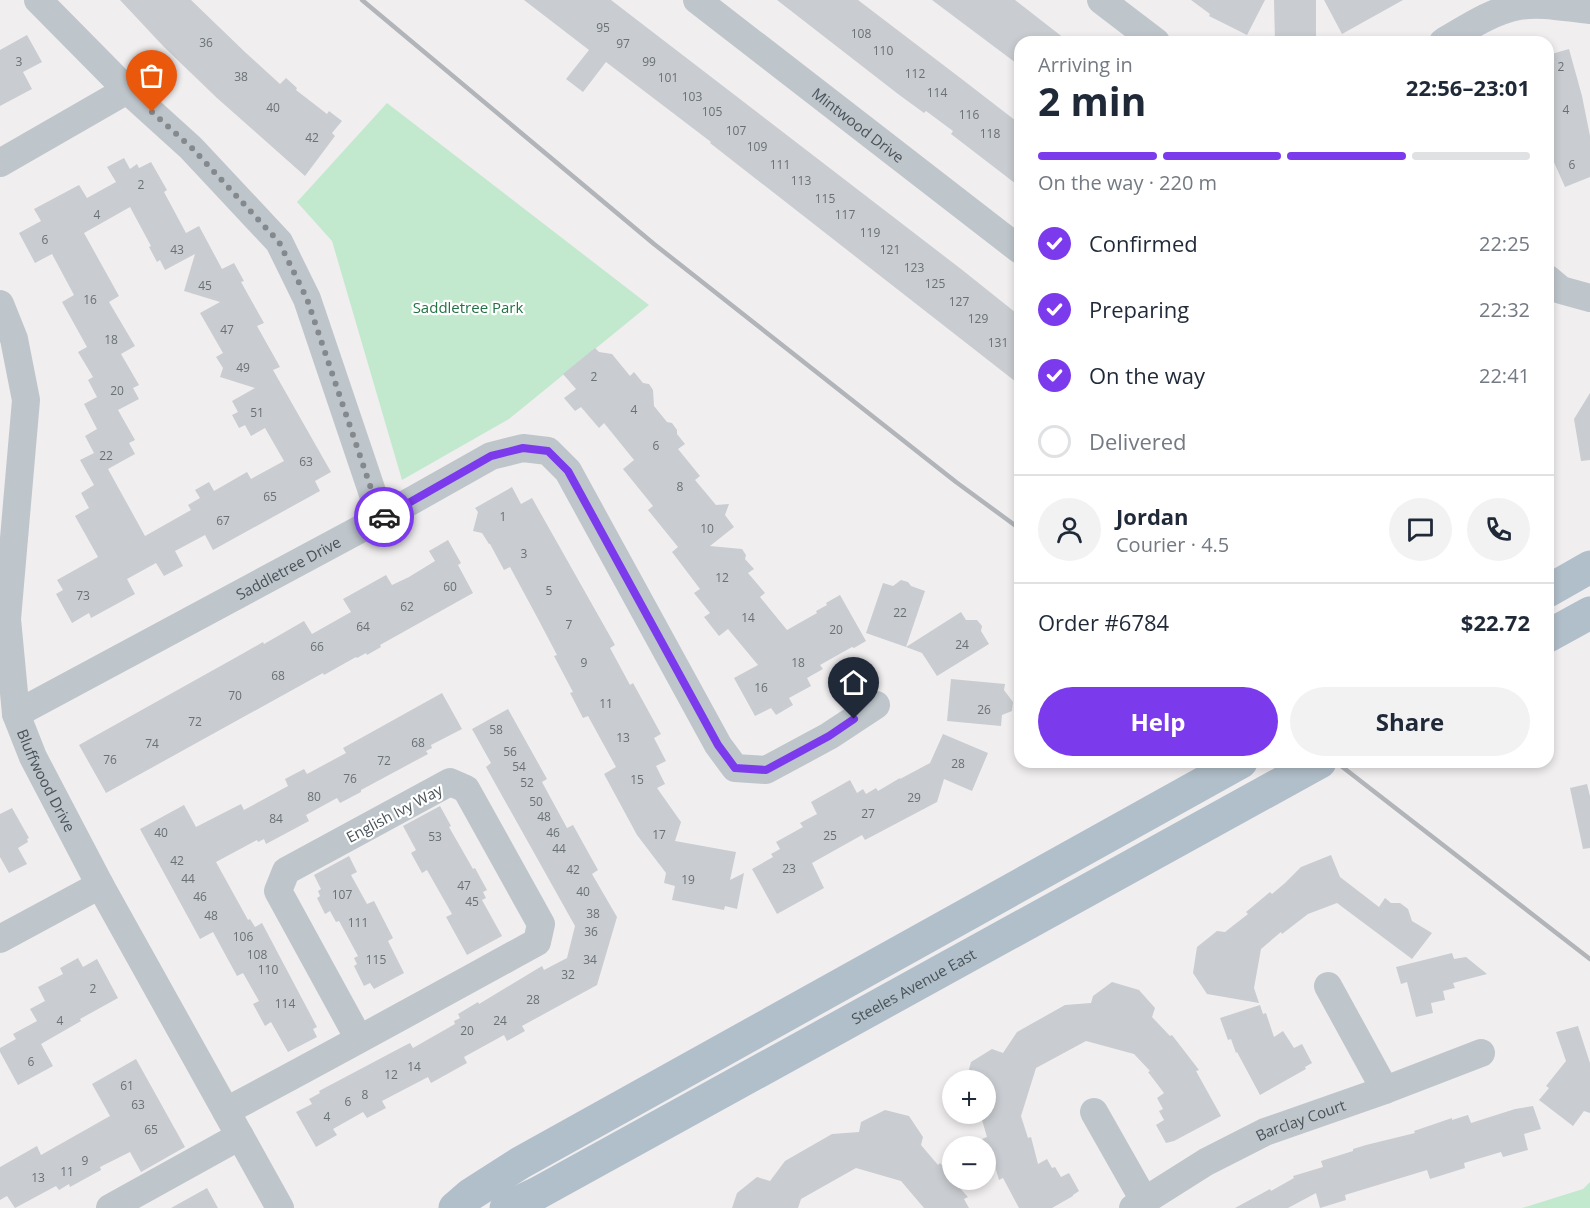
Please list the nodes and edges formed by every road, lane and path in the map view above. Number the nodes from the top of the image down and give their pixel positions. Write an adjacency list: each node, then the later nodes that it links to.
1 (38, 0): 7 (street)
2 (697, 0): 9 (street, Mintwood Drive)
3 (1101, 0): 5 (street)
4 (1590, 10): 6 (street)
5 (1148, 36)
6 (1453, 36)
7 (127, 90): 8 (street); 13 (street)
8 (0, 163)
9 (1014, 245)
10 (1554, 284): 11 (street)
11 (1590, 298)
12 (0, 304): 19 (street, Bluffwood Drive)
13 (381, 518): 18 (street, Saddletree Drive); 19 (street, Saddletree Drive)
14 (1590, 567): 15 (main road)
15 (1554, 588)
16 (1590, 613): 17 (main road)
17 (1554, 633)
18 (876, 705)
19 (16, 714): 22 (street, Bluffwood Drive)
20 (1229, 768): 34 (main road)
21 (1309, 768): 35 (main road, Steeles Avenue East)
22 (100, 885): 23 (street); 28 (street, Bluffwood Drive)
23 (0, 939)
24 (1328, 986): 27 (street)
25 (359, 1039): 25 (street, English Ivy Way); 28 (street, English Ivy Way)
26 (1480, 1053): 27 (street, Barclay Court)
27 (1385, 1090): 31 (street, Barclay Court)
28 (226, 1111): 30 (street, Bluffwood Drive)
29 (1094, 1112): 31 (street)
30 (240, 1136): 32 (street); 33 (street, Bluffwood Drive)
31 (1139, 1205)
32 (110, 1208)
33 (280, 1208)
34 (455, 1208)
35 (506, 1208)

